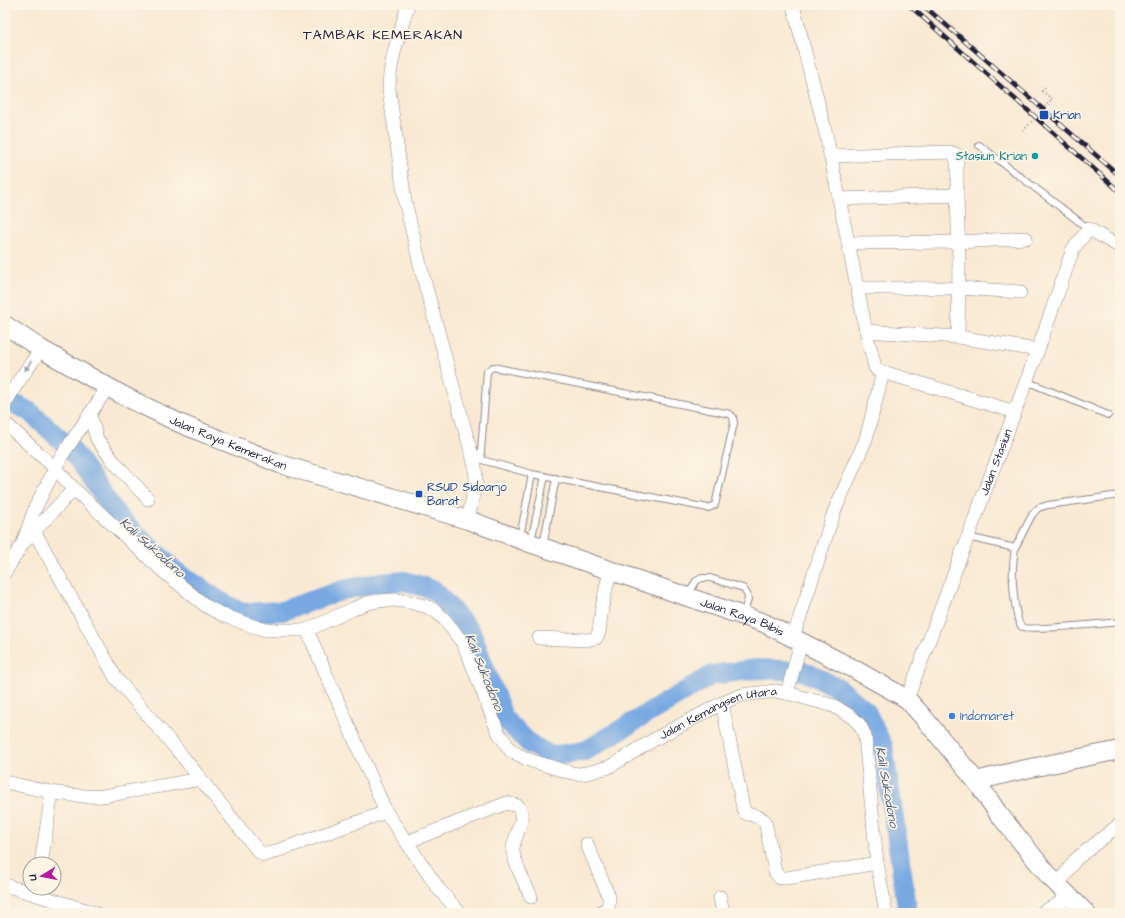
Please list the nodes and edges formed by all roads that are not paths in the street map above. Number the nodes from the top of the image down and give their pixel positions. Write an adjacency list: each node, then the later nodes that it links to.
1 (408, 5): 35 (street)
2 (793, 5): 4 (street)
3 (979, 145): 7 (lane)
4 (830, 156): 5 (street); 6 (street)
5 (956, 195): 6 (street); 9 (street)
6 (839, 199): 10 (street)
7 (1088, 229): 11 (street); 19 (street, Jalan Stasiun)
8 (1026, 238): 9 (street)
9 (959, 242): 10 (street); 13 (street)
10 (848, 243): 12 (street)
11 (1120, 247)
12 (857, 288): 13 (street); 16 (street)
13 (959, 288): 14 (street); 17 (street)
14 (1020, 292)
15 (5, 325): 18 (main road, Jalan Raya Kemerakan)
16 (866, 331): 17 (street); 20 (street)
17 (958, 337): 19 (street)
18 (41, 348): 22 (main road, Jalan Raya Kemerakan); 23 (street, one-way to 23)
19 (1038, 350): 21 (street, Jalan Stasiun)
20 (883, 372): 24 (street); 48 (street)
21 (1026, 381): 24 (street, Jalan Stasiun); 26 (lane)
22 (108, 386): 25 (street); 35 (main road, Jalan Raya Kemerakan)
23 (5, 404)
24 (1015, 412): 37 (street, Jalan Stasiun)
25 (90, 415): 28 (street); 34 (street)
26 (1108, 415)
27 (5, 423): 28 (street)
28 (58, 463): 32 (street); 38 (street)
29 (532, 474): 30 (lane); 31 (lane); 39 (lane)
30 (545, 476): 31 (lane); 39 (lane)
31 (556, 478): 39 (lane)
32 (74, 489): 36 (street); 46 (street)
33 (1120, 495): 40 (lane)
34 (148, 499)
35 (468, 520): 39 (main road, Jalan Raya Bibis)
36 (34, 531): 38 (street); 53 (street)
37 (968, 537): 40 (lane); 50 (street, Jalan Stasiun)
38 (23, 543): 42 (street)
39 (531, 543): 41 (main road, Jalan Raya Bibis)
40 (1015, 548): 45 (lane)
41 (610, 570): 43 (main road, Jalan Raya Bibis); 47 (street)
42 (5, 572)
43 (687, 597): 44 (main road, Jalan Raya Bibis); 44 (lane)
44 (743, 616): 48 (main road, Jalan Raya Bibis)
45 (1120, 622)
46 (307, 630): 51 (street, Jalan Kemangsen Utara); 57 (street)
47 (539, 638)
48 (797, 640): 49 (street); 50 (main road, Jalan Raya Bibis)
49 (788, 690): 51 (street, Jalan Kemangsen Utara); 62 (street, Jalan Kemangsen Utara)
50 (907, 699): 54 (main road, Jalan Raya Bibis)
51 (722, 703): 62 (street)
52 (1120, 750): 54 (main road)
53 (201, 779): 56 (street); 57 (street)
54 (976, 781): 64 (main road, Jalan Raya Bibis)
55 (5, 782): 56 (street)
56 (52, 792): 61 (street)
57 (386, 812): 59 (street)
58 (1120, 824): 64 (street)
59 (407, 842): 65 (street); 69 (street)
60 (587, 844): 70 (street)
61 (42, 856)
62 (876, 863): 72 (street, Jalan Kemangsen Utara)
63 (5, 885): 68 (street)
64 (1058, 885): 67 (main road, Jalan Raya Bibis)
65 (531, 897)
66 (720, 897): 71 (street)
67 (1071, 897): 73 (street); 74 (main road, Jalan Raya Bibis)
68 (95, 913)
69 (460, 913)
70 (598, 913)
71 (723, 913)
72 (886, 913)
73 (1041, 913)
74 (1086, 913)

